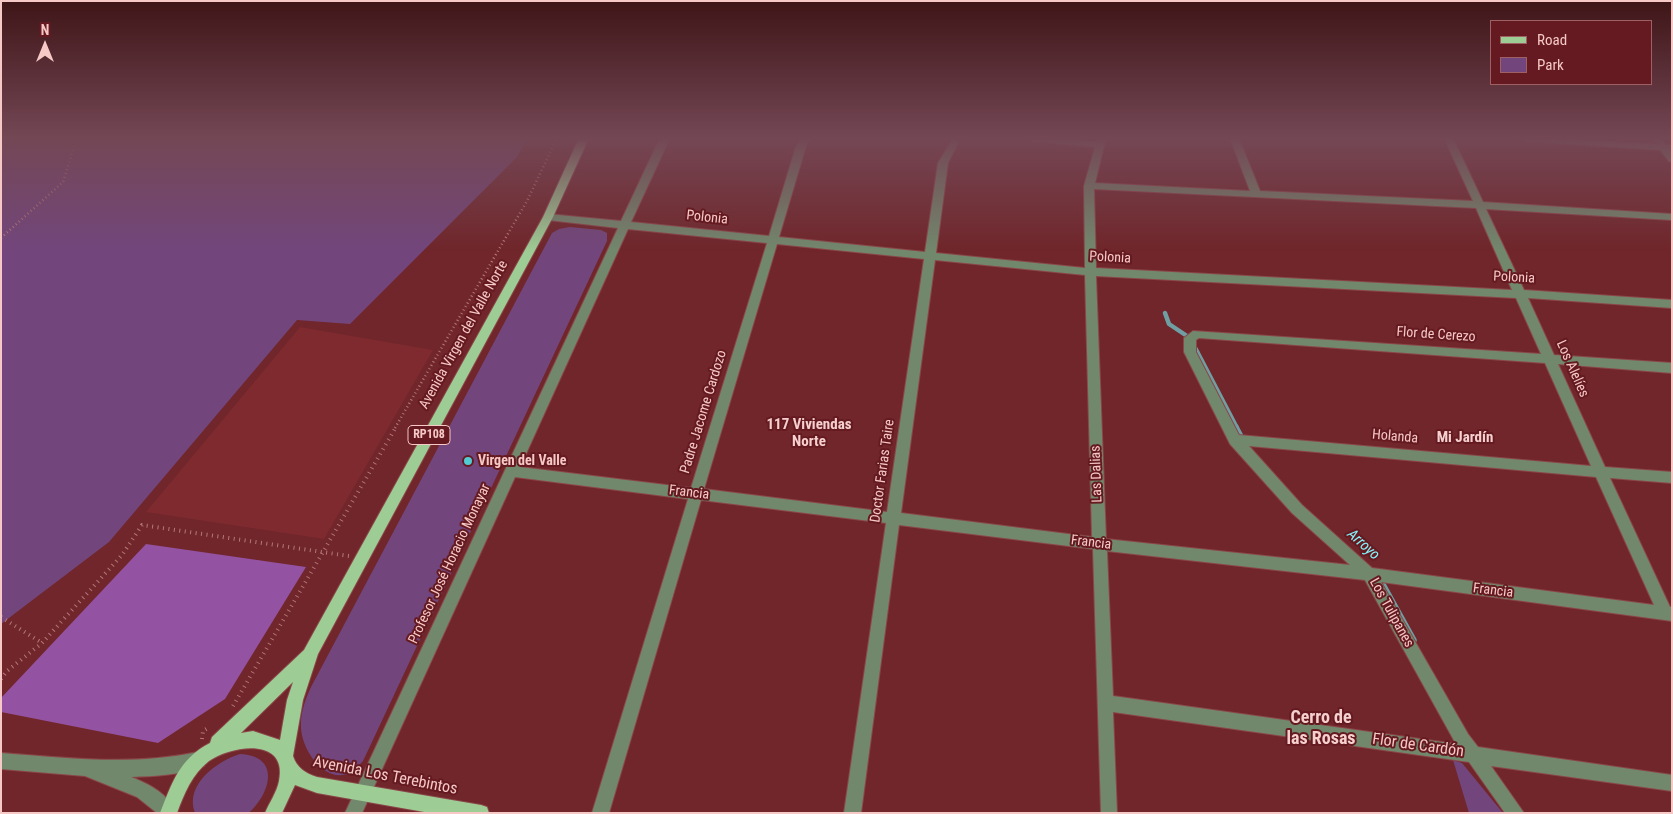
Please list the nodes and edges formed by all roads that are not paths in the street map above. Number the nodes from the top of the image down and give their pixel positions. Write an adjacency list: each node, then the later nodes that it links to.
1 (567, 176): 11 (main road, Avenida Virgen del Valle Norte / RP108)
2 (647, 176): 13 (street, Profesor José Horacio Monayar)
3 (792, 176): 14 (street, Padre Jacome Cardozo)
4 (941, 176): 15 (street, Doctor Farias Taire)
5 (1092, 176): 8 (street, Las Dalias)
6 (1249, 176): 9 (street)
7 (1466, 176): 10 (street, Los Alelíes)
8 (1089, 186): 9 (street); 16 (street, Las Dalias)
9 (1256, 194): 10 (street)
10 (1479, 205): 12 (street); 17 (street, Los Alelíes)
11 (548, 217): 13 (street, Polonia); 31 (main road, Avenida Virgen del Valle Norte / RP108)
12 (1672, 217)
13 (624, 225): 14 (street, Polonia); 23 (street, Profesor José Horacio Monayar)
14 (773, 240): 15 (street, Polonia); 26 (street, Padre Jacome Cardozo)
15 (930, 256): 16 (street, Polonia); 27 (street, Doctor Farias Taire)
16 (1091, 272): 17 (street, Polonia); 28 (street, Las Dalias)
17 (1520, 294): 18 (street, Polonia); 20 (street, Los Alelíes)
18 (1672, 304)
19 (1197, 334): 20 (street, Flor de Cerezo); 22 (street, Los Tulipanes)
20 (1551, 358): 21 (street, Flor de Cerezo); 24 (street, Los Alelíes)
21 (1672, 368)
22 (1235, 440): 24 (street, Holanda); 29 (street, Los Tulipanes)
23 (511, 471): 26 (street, Francia); 39 (street, Profesor José Horacio Monayar)
24 (1600, 471): 25 (street, Holanda); 30 (street, Los Alelíes)
25 (1672, 478)
26 (696, 494): 27 (street, Francia); 44 (street, Padre Jacome Cardozo)
27 (893, 518): 28 (street, Francia); 45 (street, Doctor Farias Taire)
28 (1100, 544): 29 (street, Francia); 32 (street, Las Dalias)
29 (1369, 574): 30 (street, Francia); 33 (street, Los Tulipanes)
30 (1668, 613)
31 (311, 652): 34 (main road, Avenida Virgen del Valle Norte / RP108); 36 (main road, Avenida Virgen del Valle Norte / RP108)
32 (1105, 703): 33 (street, Flor de Cardón); 46 (street, Las Dalias)
33 (1471, 754): 38 (street, Flor de Cardón); 47 (street, Los Tulipanes)
34 (203, 756): 36 (main road, RP108); 37 (street); 40 (main road, RP108)
35 (1, 761): 37 (street)
36 (287, 762): 39 (main road, Avenida Los Terebintos); 41 (main road, RP108)
37 (72, 765): 40 (street)
38 (1672, 783)
39 (362, 793): 42 (street, Profesor José Horacio Monayar); 43 (main road, Avenida Los Terebintos)
40 (168, 813)
41 (273, 813)
42 (353, 813)
43 (481, 813)
44 (600, 813)
45 (852, 813)
46 (1108, 813)
47 (1516, 813)

